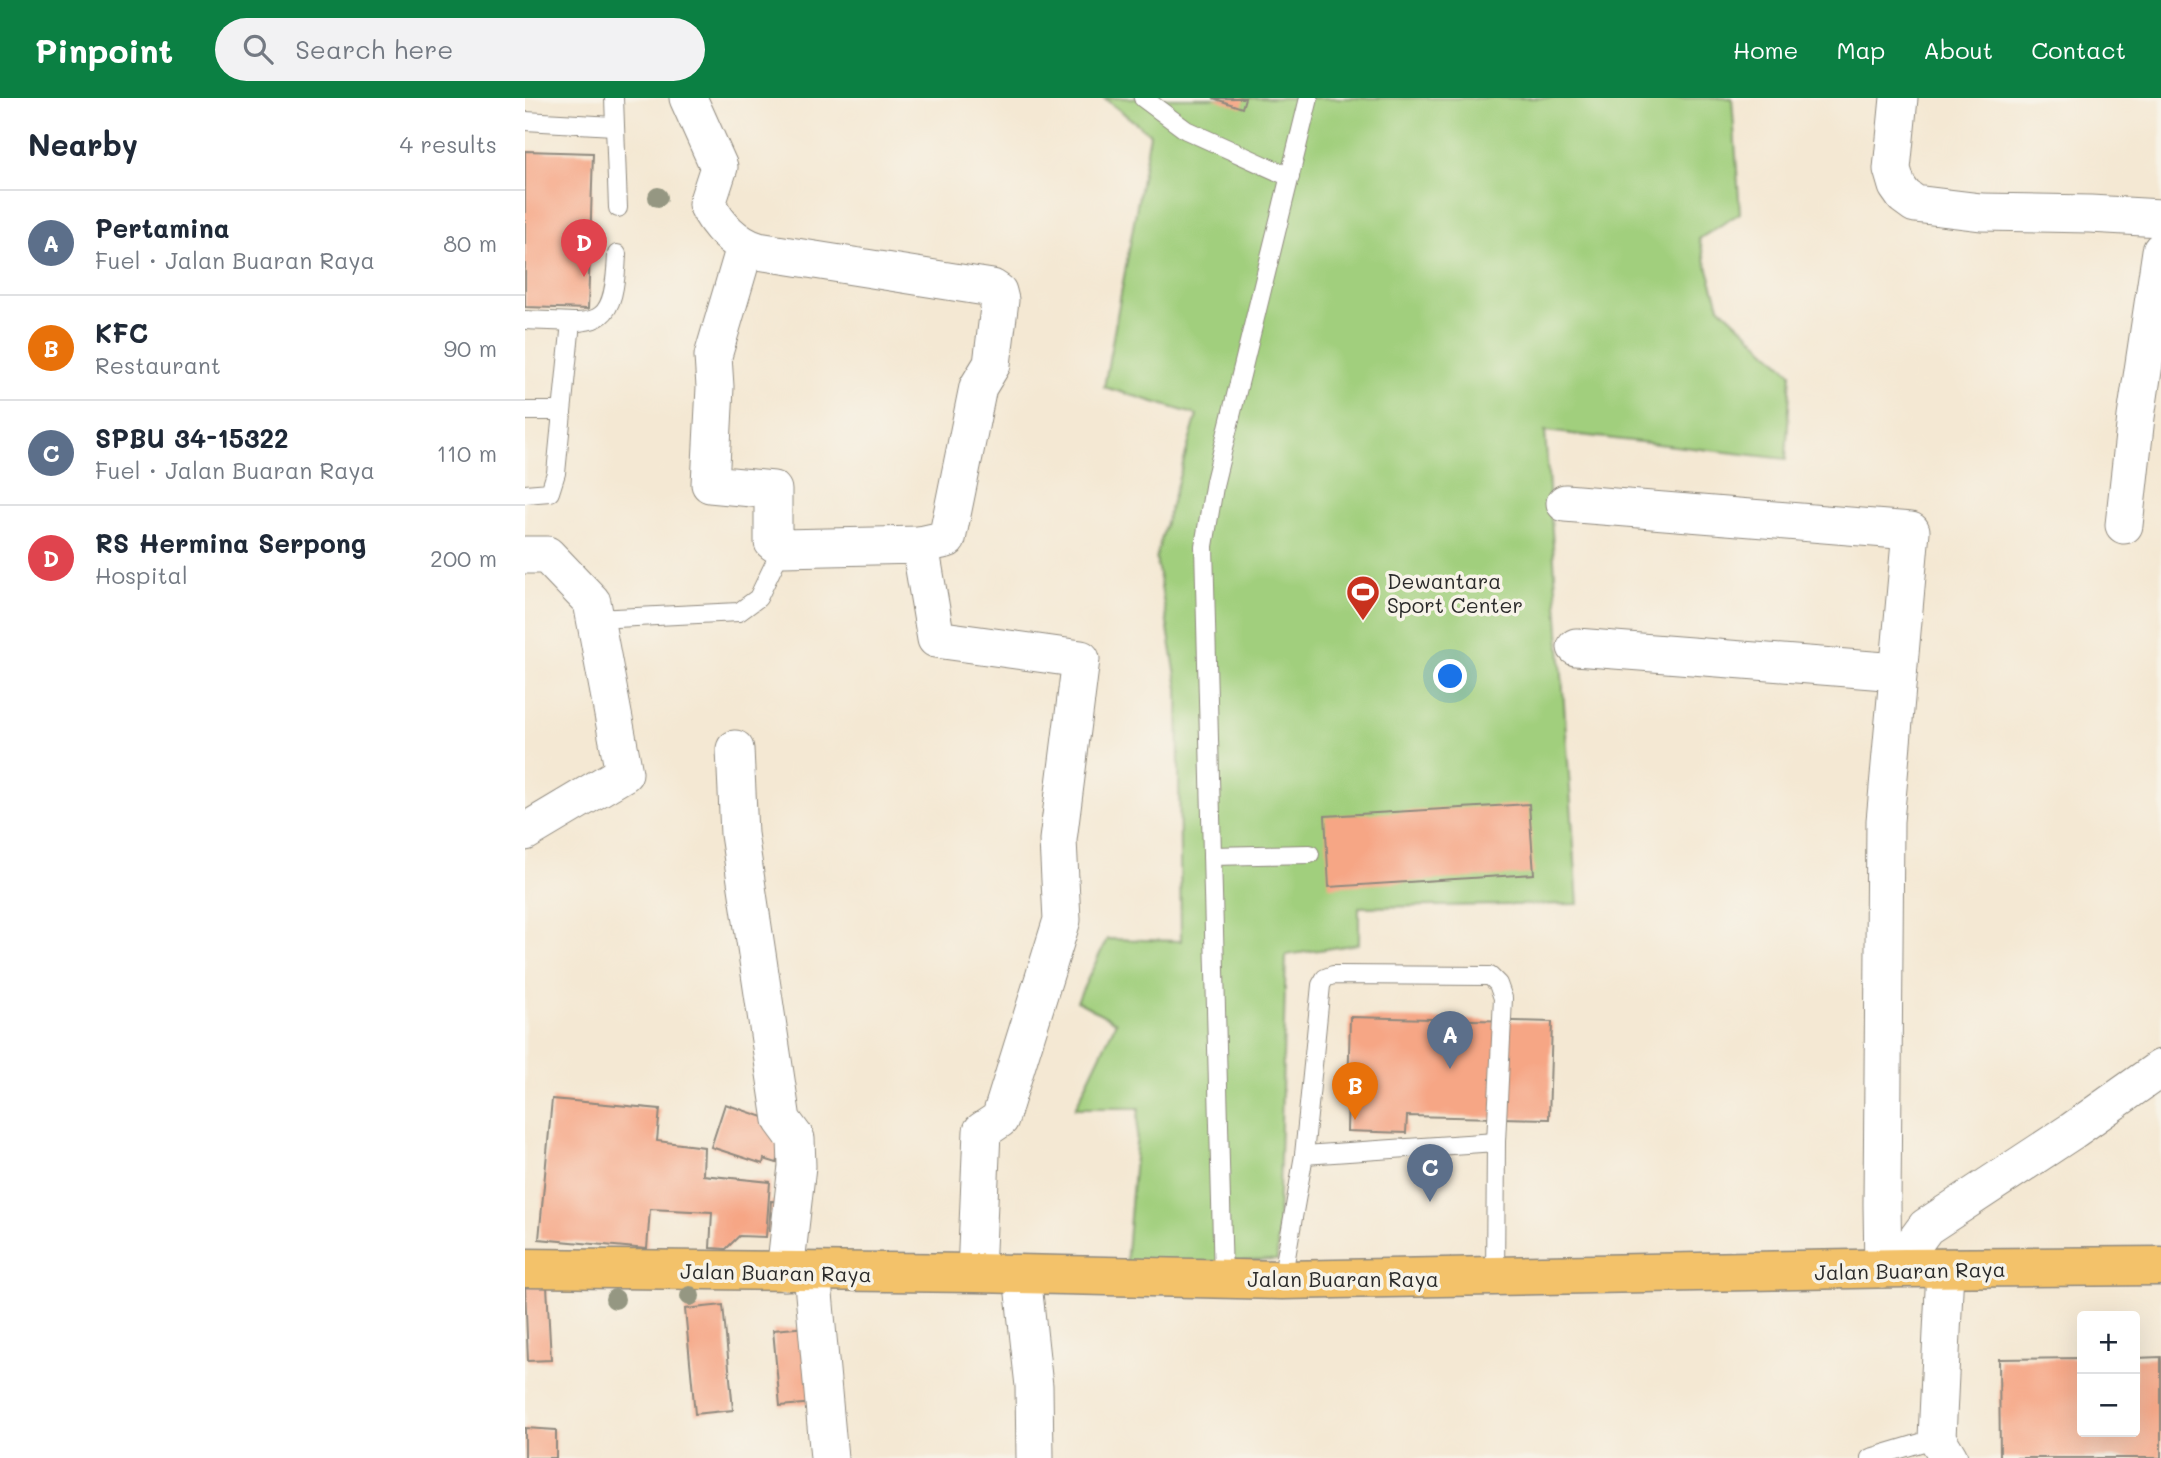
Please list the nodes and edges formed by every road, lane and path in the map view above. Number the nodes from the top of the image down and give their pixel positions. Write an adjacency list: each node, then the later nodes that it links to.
1 (614, 98): 7 (lane)
2 (688, 98): 11 (street)
3 (1143, 98): 8 (lane)
4 (1309, 98): 8 (lane)
5 (1899, 98): 10 (street)
6 (525, 121): 7 (lane)
7 (614, 126): 9 (lane)
8 (1290, 177): 30 (lane)
9 (618, 208)
10 (2161, 218)
11 (745, 247): 21 (street); 22 (street)
12 (2161, 251): 20 (street)
13 (617, 254): 15 (lane)
14 (525, 320): 15 (lane)
15 (571, 322): 17 (lane)
16 (525, 411): 17 (lane)
17 (562, 411): 18 (lane)
18 (525, 494)
19 (1565, 503): 26 (street)
20 (2124, 525)
21 (920, 545): 22 (street); 39 (street)
22 (782, 548): 24 (lane)
23 (525, 555): 24 (street)
24 (595, 619): 28 (street)
25 (1576, 647): 26 (street)
26 (1898, 672): 36 (street)
27 (735, 749): 38 (street)
28 (525, 832)
29 (1310, 854): 30 (lane)
30 (1212, 856): 42 (lane)
31 (2161, 1068): 36 (street)
32 (1496, 1142): 33 (lane); 33 (lane); 41 (lane)
33 (1304, 1155): 43 (lane)
34 (2161, 1266): 37 (main road, Jalan Buaran Raya)
35 (525, 1268): 38 (main road, Jalan Buaran Raya)
36 (1894, 1269): 37 (main road, Jalan Buaran Raya); 41 (main road, Jalan Buaran Raya)
37 (1945, 1269): 44 (street)
38 (798, 1272): 39 (main road, Jalan Buaran Raya); 45 (street)
39 (976, 1273): 40 (main road, Jalan Buaran Raya)
40 (1022, 1275): 42 (main road, Jalan Buaran Raya); 46 (street)
41 (1495, 1277): 43 (main road, Jalan Buaran Raya)
42 (1223, 1279): 43 (main road, Jalan Buaran Raya)
43 (1282, 1280)
44 (1943, 1448): 47 (lane)
45 (829, 1458)
46 (1035, 1458)
47 (1870, 1458)

